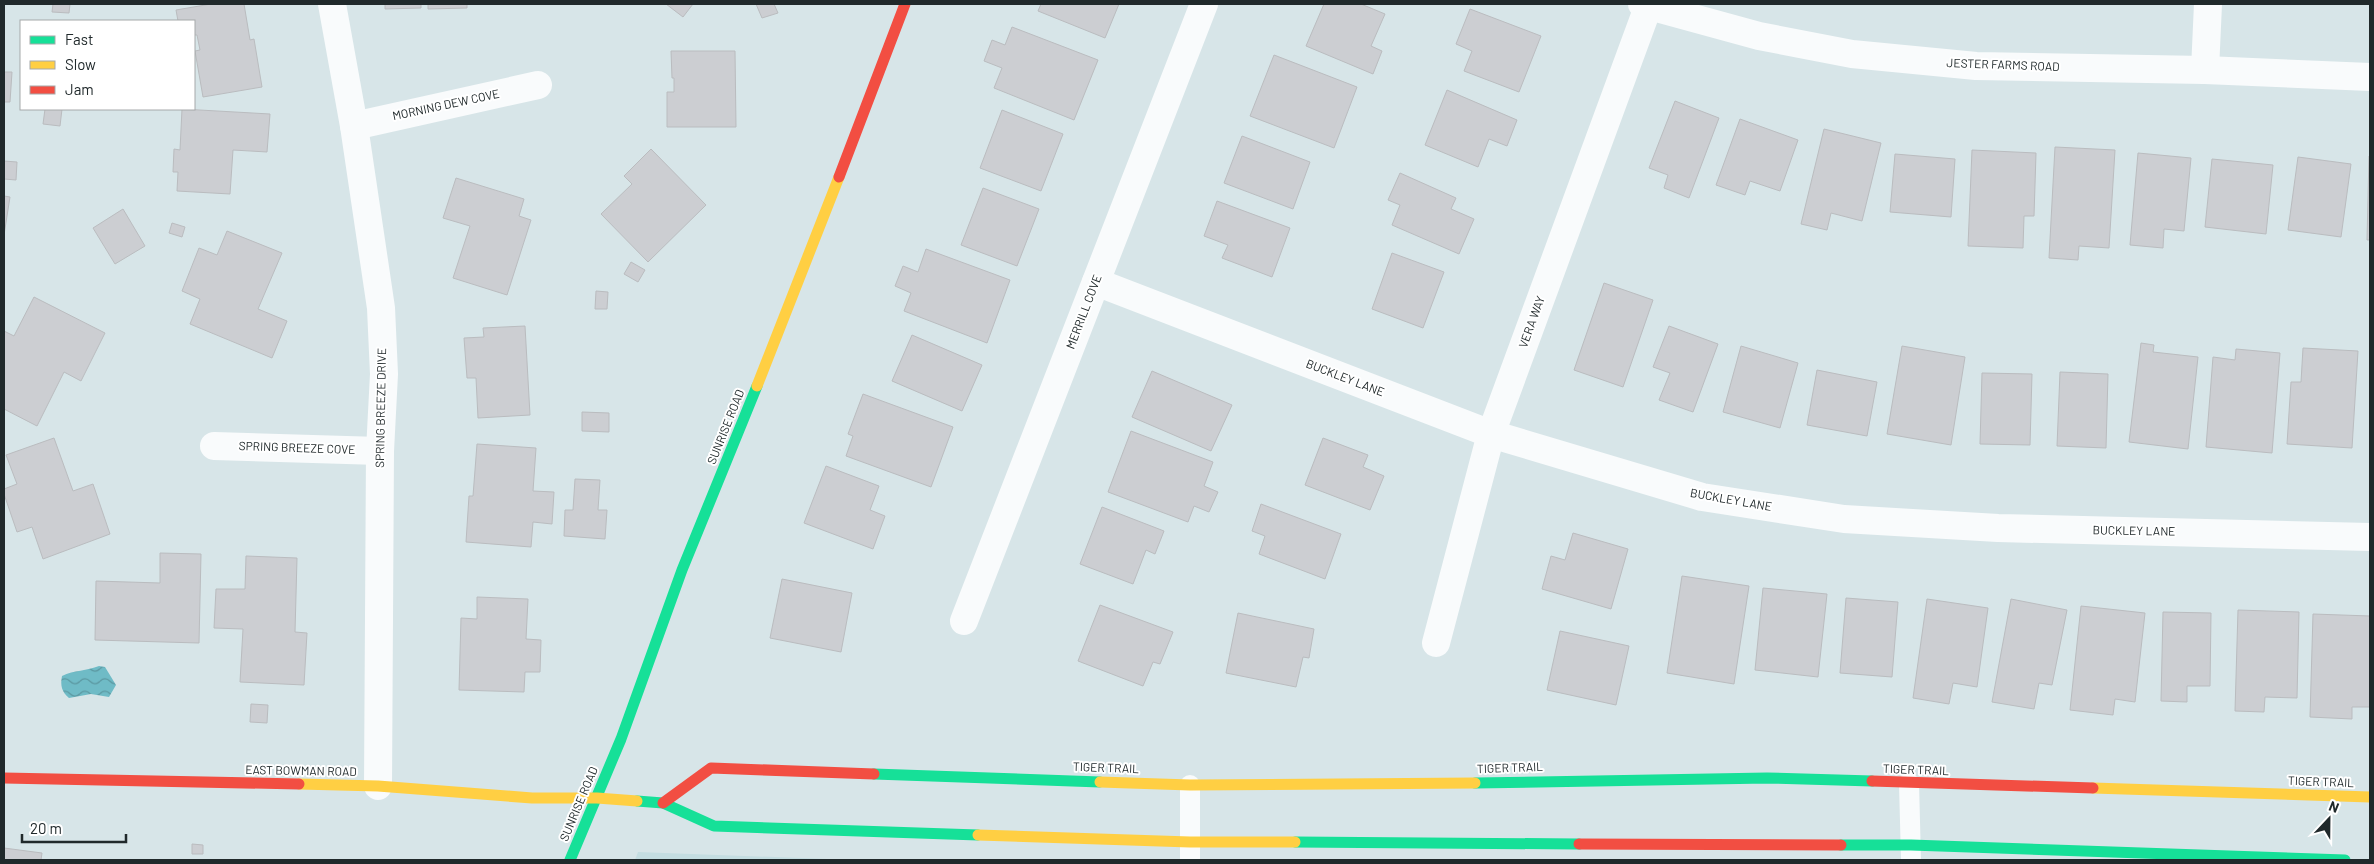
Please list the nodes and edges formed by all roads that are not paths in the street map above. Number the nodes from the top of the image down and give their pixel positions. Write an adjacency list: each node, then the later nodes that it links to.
1 (332, 4): 9 (street, SPRING BREEZE DRIVE)
2 (905, 4): 22 (street, SUNRISE ROAD)
3 (1204, 4): 10 (street, MERRILL COVE)
4 (2208, 4): 6 (street)
5 (1645, 5): 6 (street, JESTER FARMS ROAD); 11 (street, VERA WAY)
6 (2205, 70): 7 (street, JESTER FARMS ROAD)
7 (2370, 77)
8 (538, 85): 9 (street, MORNING DEW COVE)
9 (354, 126): 13 (street, SPRING BREEZE DRIVE)
10 (1096, 282): 11 (street, BUCKLEY LANE); 15 (street, MERRILL COVE)
11 (1491, 434): 14 (street, BUCKLEY LANE); 16 (street, VERA WAY)
12 (214, 446): 13 (street, SPRING BREEZE COVE)
13 (380, 451): 20 (street, SPRING BREEZE DRIVE)
14 (2370, 537)
15 (964, 621)
16 (1436, 643)
17 (4, 778): 20 (street, EAST BOWMAN ROAD)
18 (1909, 784): 19 (street, TIGER TRAIL); 21 (street, TIGER TRAIL); 25 (lane)
19 (1190, 785): 23 (street, TIGER TRAIL); 24 (lane)
20 (378, 786): 22 (street, EAST BOWMAN ROAD)
21 (2370, 797)
22 (597, 798): 23 (street); 26 (street, SUNRISE ROAD)
23 (662, 803): 24 (street)
24 (1190, 851): 25 (street)
25 (1911, 853): 27 (street)
26 (570, 860)
27 (2344, 860)

